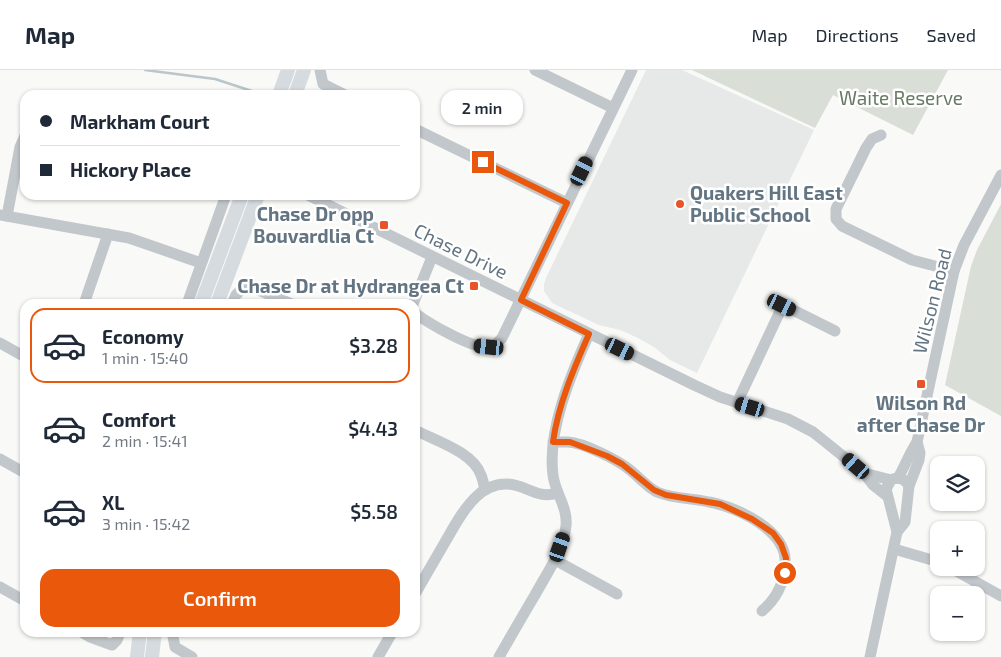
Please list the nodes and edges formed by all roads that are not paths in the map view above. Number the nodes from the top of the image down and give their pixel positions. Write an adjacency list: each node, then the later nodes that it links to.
1 (288, 70): 6 (main road)
2 (304, 70): 7 (main road)
3 (320, 70): 8 (street)
4 (535, 70): 9 (street)
5 (632, 70): 9 (street)
6 (281, 90)
7 (297, 90)
8 (335, 90)
9 (614, 108): 18 (street)
10 (420, 131): 18 (street)
11 (881, 135): 23 (street)
12 (20, 147): 19 (street)
13 (1001, 175): 23 (street, Wilson Road)
14 (224, 200): 22 (street)
15 (240, 200): 26 (main road)
16 (256, 200): 27 (main road)
17 (318, 200): 21 (street, Chase Drive)
18 (567, 203): 31 (street)
19 (4, 215): 20 (street)
20 (108, 234): 22 (street); 24 (street)
21 (432, 257): 30 (street); 31 (street, Chase Drive)
22 (201, 263): 25 (street)
23 (954, 271): 40 (street, Wilson Road)
24 (86, 299)
25 (189, 299)
26 (203, 299)
27 (219, 299)
28 (234, 299): 29 (street)
29 (280, 299)
30 (415, 299)
31 (521, 300): 32 (street); 34 (street, Chase Drive)
32 (420, 317)
33 (835, 330): 37 (street)
34 (589, 334): 37 (street, Chase Drive); 39 (street)
35 (0, 342): 36 (street)
36 (20, 354)
37 (737, 403): 43 (street, Chase Drive)
38 (420, 432): 45 (street)
39 (553, 442): 47 (street); 59 (street)
40 (917, 442): 44 (street, Wilson Road); 46 (street, Wilson Road)
41 (0, 459): 42 (street)
42 (20, 470)
43 (864, 473): 44 (street, Chase Drive); 48 (street, Chase Drive)
44 (894, 479): 46 (street); 48 (street, Wilson Road)
45 (485, 490): 47 (street); 54 (street)
46 (907, 492): 48 (street); 49 (street, Wilson Road)
47 (557, 493): 52 (street)
48 (888, 497): 49 (street, Wilson Road)
49 (897, 532): 50 (street, Wilson Road)
50 (894, 549): 51 (street); 71 (street, Wilson Road)
51 (930, 559)
52 (555, 560): 56 (street); 66 (street)
53 (965, 576): 57 (street)
54 (420, 586)
55 (0, 587): 58 (street)
56 (618, 594)
57 (1001, 596)
58 (20, 598)
59 (762, 611)
60 (90, 637): 61 (street)
61 (118, 637)
62 (139, 637): 67 (main road)
63 (154, 637): 68 (main road)
64 (173, 637): 69 (street)
65 (390, 637): 70 (street)
66 (503, 656)
67 (137, 657)
68 (152, 657)
69 (192, 657)
70 (378, 657)
71 (870, 657)

